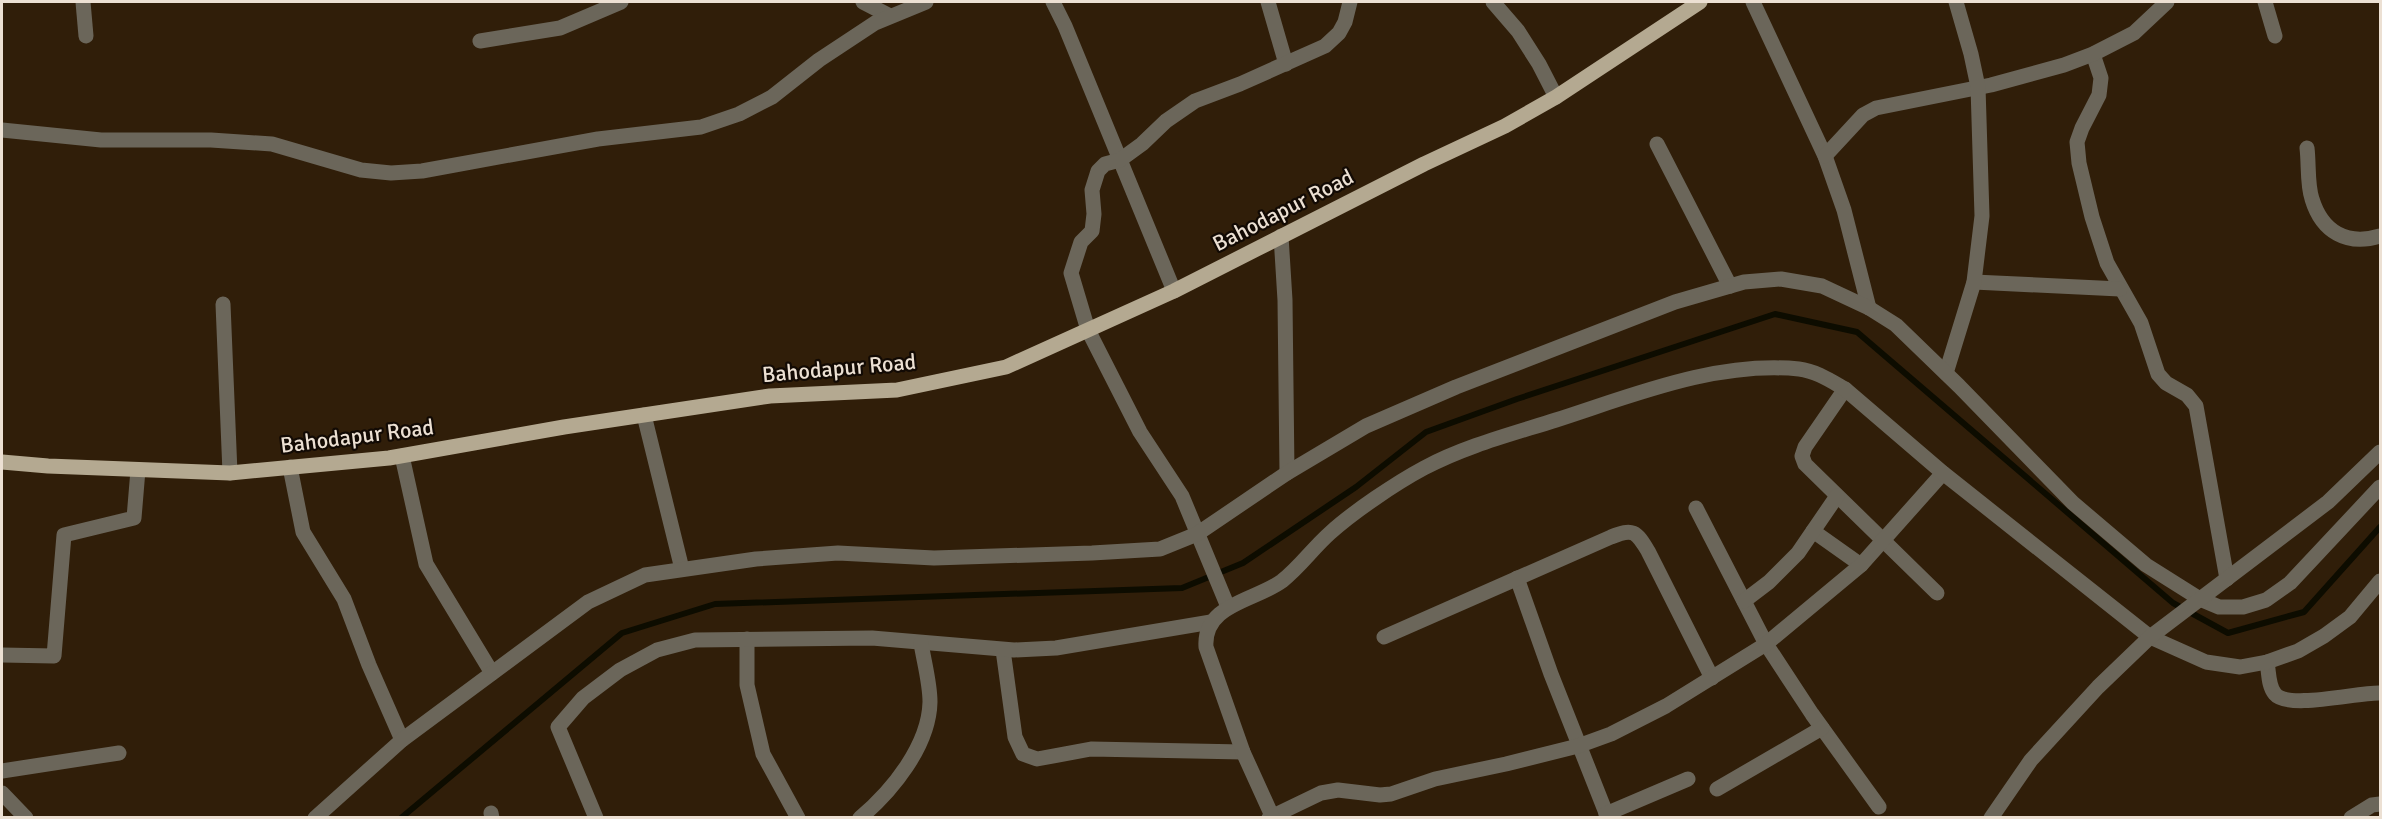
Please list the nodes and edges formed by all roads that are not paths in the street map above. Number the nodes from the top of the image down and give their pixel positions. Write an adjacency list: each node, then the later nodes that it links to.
1 (83, 2): 15 (street)
2 (621, 2): 17 (street)
3 (862, 2): 14 (street)
4 (926, 2): 14 (street)
5 (1053, 2): 26 (street)
6 (1268, 2): 19 (street)
7 (1350, 2): 19 (street)
8 (1493, 2): 21 (street)
9 (1700, 2): 21 (main road, Bahodapur Road)
10 (1753, 2): 25 (street)
11 (1956, 2): 20 (street)
12 (2167, 2): 18 (street)
13 (2265, 2): 16 (street)
14 (890, 16): 22 (street)
15 (86, 36)
16 (2275, 36)
17 (480, 42)
18 (2093, 54): 20 (street); 31 (street)
19 (1286, 64): 26 (street)
20 (1977, 87): 25 (street); 29 (street)
21 (1556, 97): 27 (main road, Bahodapur Road)
22 (2, 130)
23 (1657, 144): 30 (street)
24 (2307, 148): 28 (street)
25 (1825, 156): 34 (street)
26 (1120, 160): 32 (street); 35 (street)
27 (1281, 236): 32 (main road, Bahodapur Road); 45 (street)
28 (2380, 237)
29 (1974, 282): 31 (street); 36 (street)
30 (1730, 286): 34 (street); 45 (street)
31 (2120, 289): 56 (street)
32 (1174, 291): 35 (main road, Bahodapur Road)
33 (223, 304): 44 (street)
34 (1869, 308): 36 (street)
35 (1088, 330): 38 (main road, Bahodapur Road); 51 (street)
36 (1946, 373): 61 (street)
37 (1845, 389): 46 (street); 48 (street); 59 (street)
38 (644, 415): 40 (main road, Bahodapur Road); 54 (street)
39 (2380, 452): 56 (street)
40 (402, 456): 42 (main road, Bahodapur Road); 71 (street)
41 (2, 462): 43 (main road, Bahodapur Road)
42 (290, 467): 44 (main road, Bahodapur Road); 75 (street)
43 (138, 470): 44 (main road, Bahodapur Road); 69 (street)
44 (230, 473)
45 (1287, 473): 51 (street)
46 (1943, 474): 52 (street); 63 (street)
47 (2380, 487): 61 (street)
48 (1837, 496): 50 (street); 52 (street)
49 (1696, 508): 60 (street)
50 (1813, 531): 53 (street); 60 (street)
51 (1197, 534): 54 (street); 59 (street)
52 (1884, 539): 53 (street); 58 (street)
53 (1861, 565): 67 (street)
54 (682, 569): 71 (street)
55 (1517, 578): 64 (street); 72 (street); 76 (street)
56 (2227, 579): 61 (street)
57 (2380, 581): 70 (street)
58 (1937, 592)
59 (1226, 600): 62 (street)
60 (1744, 601): 67 (street)
61 (2198, 601): 63 (street)
62 (1211, 622): 68 (street); 77 (street)
63 (2153, 634): 70 (street); 92 (street)
64 (1384, 637)
65 (747, 639): 66 (street); 89 (street); 90 (street)
66 (921, 643): 68 (street); 91 (street)
67 (1766, 644): 72 (street); 74 (street)
68 (1003, 650): 77 (street)
69 (2, 655)
70 (2267, 662): 73 (street)
71 (492, 673): 75 (street)
72 (1712, 678): 76 (street)
73 (2380, 693)
74 (1822, 728): 81 (street); 84 (street)
75 (402, 740): 88 (street)
76 (1578, 746): 85 (street); 86 (street)
77 (1243, 752): 86 (street)
78 (119, 753): 79 (street)
79 (2, 771)
80 (1688, 778): 85 (street)
81 (1717, 789)
82 (2, 793): 87 (street)
83 (2380, 804): 93 (street)
84 (1879, 807)
85 (1607, 815)
86 (1271, 817)
87 (26, 818)
88 (315, 818)
89 (596, 818)
90 (798, 818)
91 (860, 818)
92 (1991, 818)
93 (2351, 818)

